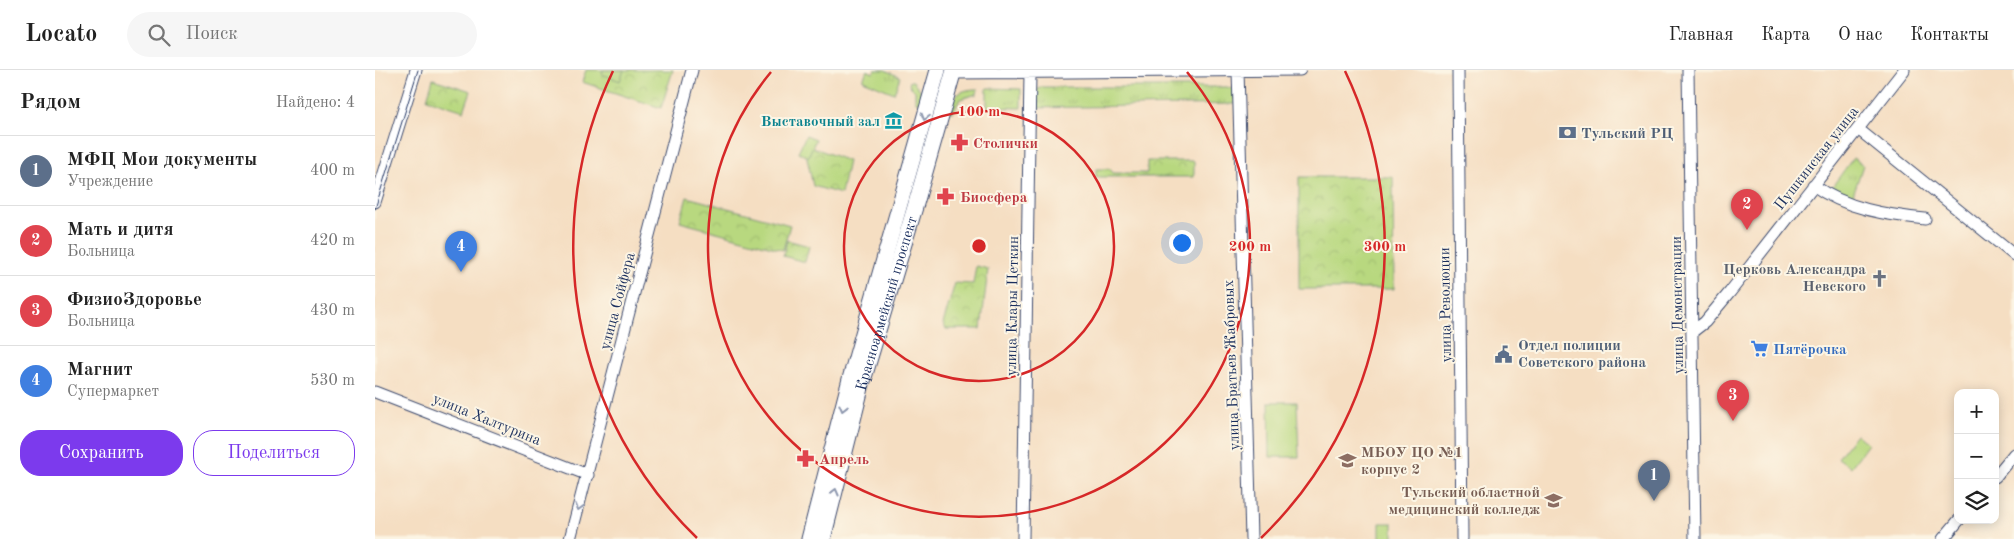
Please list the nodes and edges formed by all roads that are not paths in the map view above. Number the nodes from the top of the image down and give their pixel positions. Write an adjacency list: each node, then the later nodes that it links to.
1 (416, 70): 12 (street)
2 (692, 70): 19 (street, улица Сойфера)
3 (1238, 70): 4 (street); 9 (street); 25 (street, улица Братьев Жабровых)
4 (1300, 70)
5 (1458, 70): 26 (street, улица Революции)
6 (1688, 70): 15 (street, улица Демонстрации)
7 (1903, 70): 10 (street, Пушкинская улица)
8 (944, 71): 9 (street); 22 (main road, Красноармейский проспект, one-way to 22); 23 (main road, Красноармейский проспект, one-way to 8)
9 (1030, 73): 24 (street, улица Клары Цеткин)
10 (1858, 129): 11 (street, Пушкинская улица); 14 (street)
11 (1813, 185): 13 (street); 15 (street, Пушкинская улица)
12 (375, 202)
13 (1925, 219)
14 (2014, 255)
15 (1692, 332): 27 (street, улица Демонстрации)
16 (375, 392): 19 (street, улица Халтурина)
17 (2014, 454): 18 (street)
18 (1999, 472)
19 (588, 475): 21 (street, улица Сойфера, one-way to 21)
20 (1956, 524): 28 (street)
21 (571, 539)
22 (809, 539)
23 (823, 539)
24 (1023, 539)
25 (1251, 539)
26 (1462, 539)
27 (1695, 539)
28 (1943, 539)

